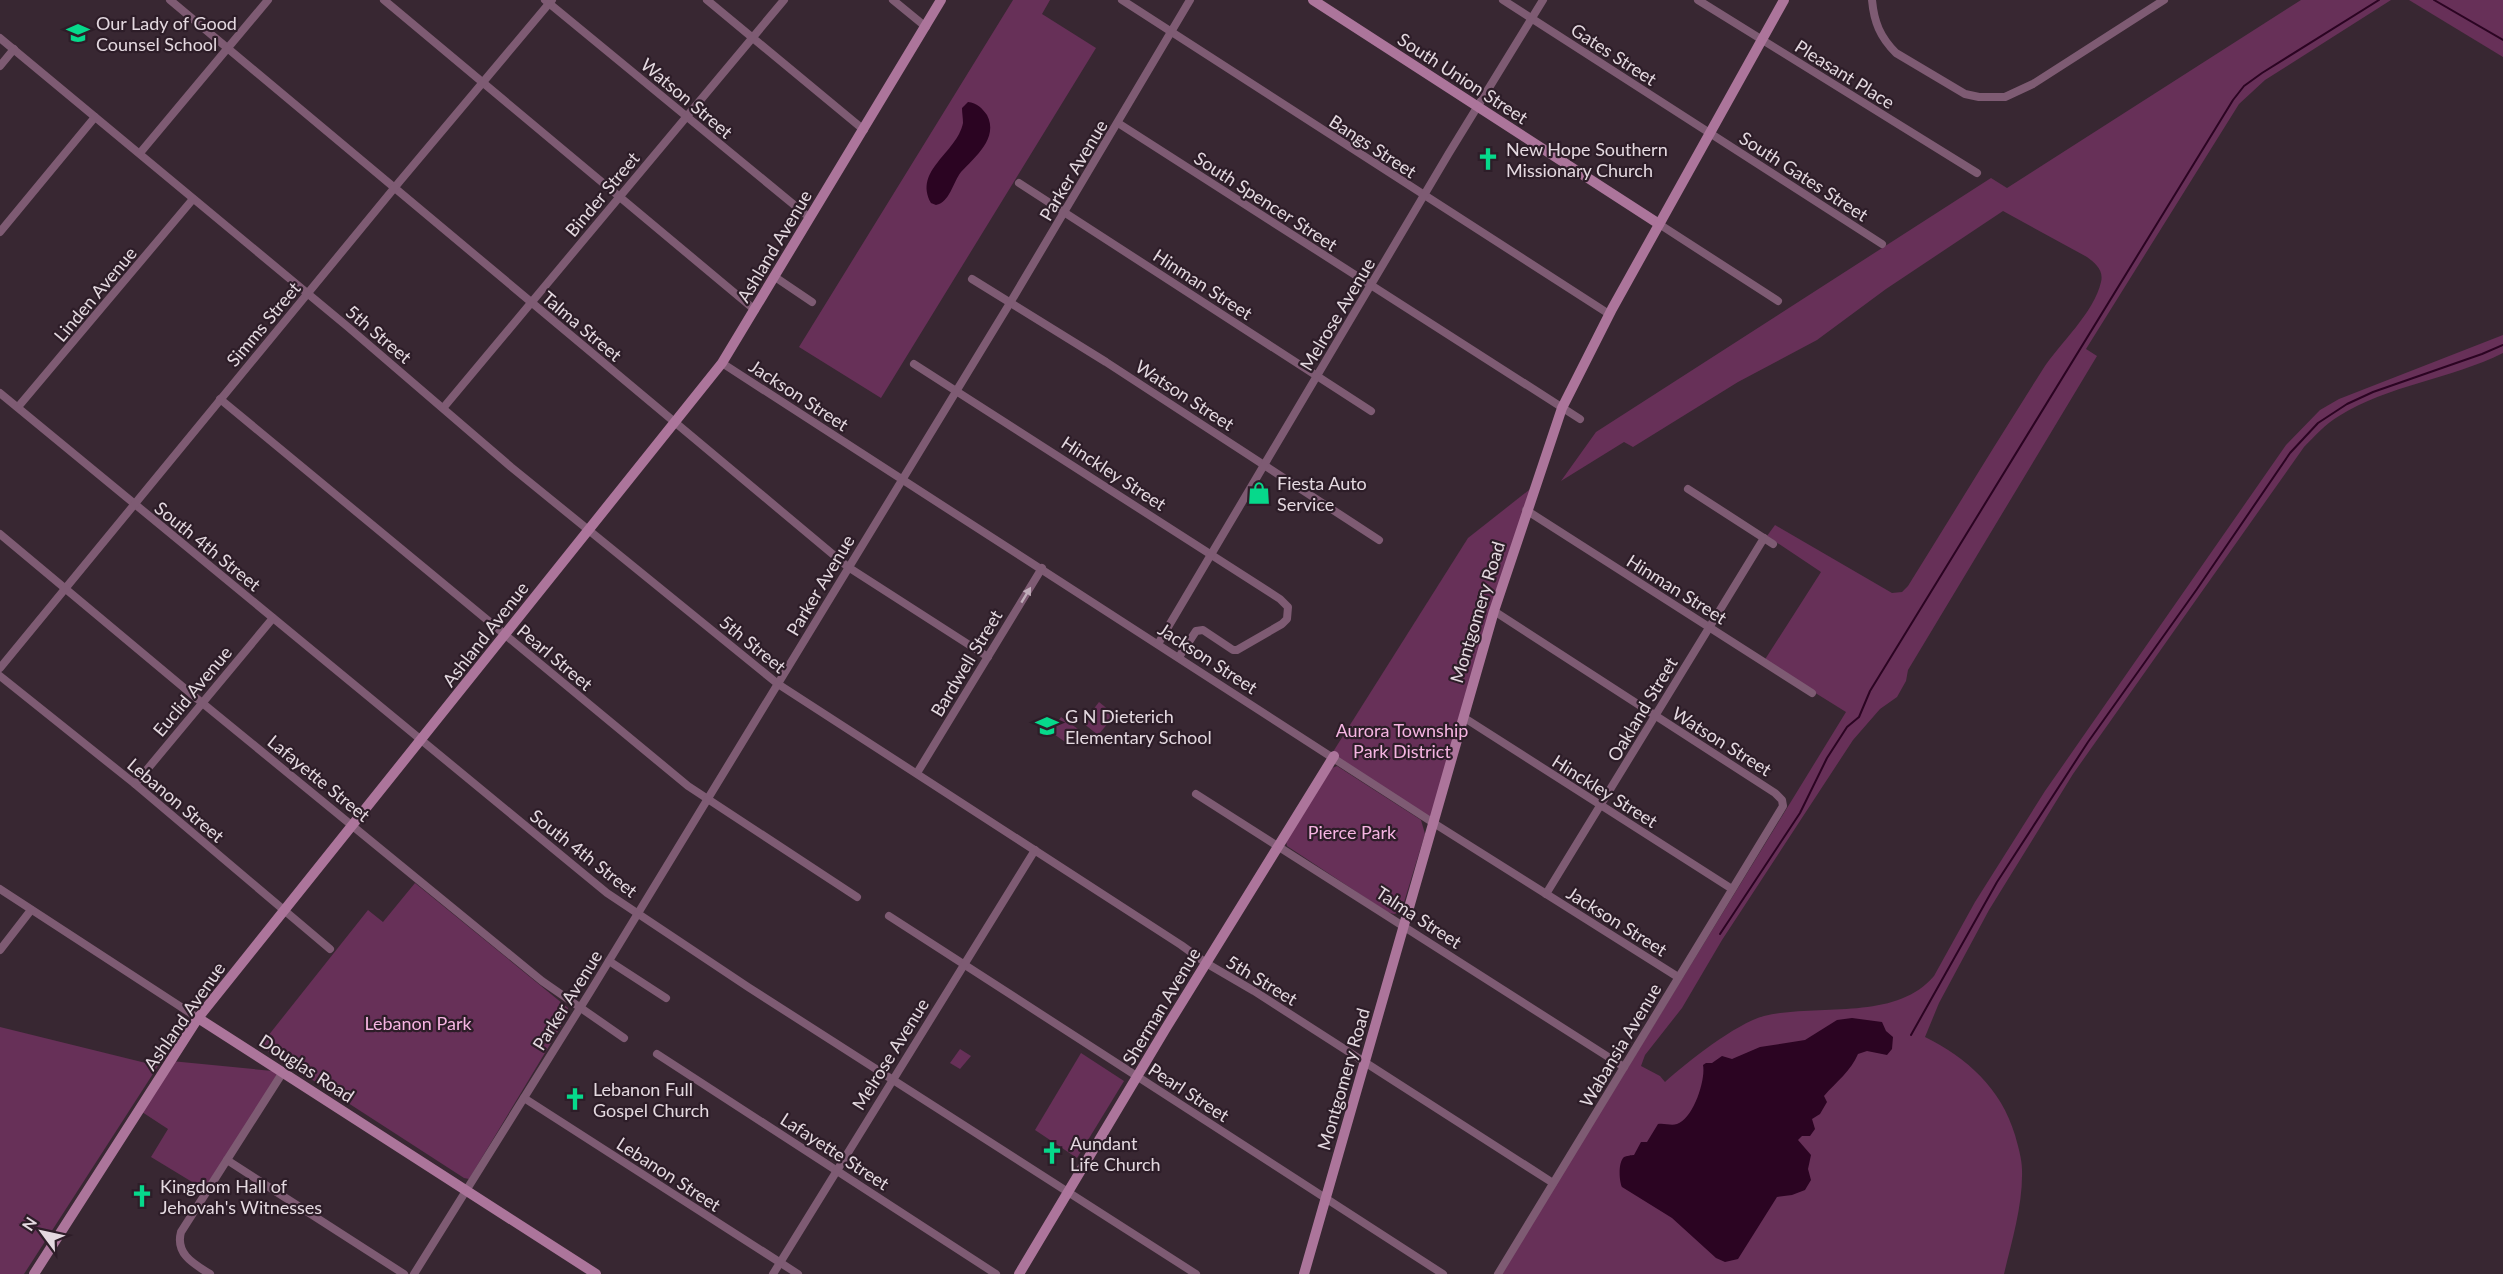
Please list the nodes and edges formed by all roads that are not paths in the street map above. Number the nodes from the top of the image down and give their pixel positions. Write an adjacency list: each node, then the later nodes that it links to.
1 (170, 0): 24 (street, Talma Street)
2 (268, 0): 24 (street)
3 (384, 0): 27 (street)
4 (707, 0): 22 (street)
5 (784, 0): 22 (street, Binder Street)
6 (893, 0): 19 (street)
7 (941, 0): 19 (street, Ashland Avenue)
8 (1122, 0): 20 (street, Bangs Street)
9 (1190, 0): 20 (street, Parker Avenue)
10 (1313, 0): 28 (street, South Union Street)
11 (1503, 0): 18 (street, Gates Street)
12 (1543, 0): 18 (street, Melrose Avenue)
13 (1698, 0): 23 (street, Pleasant Place)
14 (1784, 0): 23 (street, Montgomery Road)
15 (1872, 0): 16 (street)
16 (2164, 0)
17 (549, 1): 27 (street, Simms Street); 30 (street, Watson Street)
18 (1531, 19): 28 (street, Melrose Avenue); 33 (street, Gates Street)
19 (926, 27): 32 (street, Ashland Avenue)
20 (1171, 32): 31 (street, Parker Avenue); 38 (street, Bangs Street)
21 (0, 38): 25 (street, 5th Street)
22 (752, 38): 30 (street, Binder Street); 32 (street)
23 (1761, 40): 33 (street, Montgomery Road); 35 (street, Pleasant Place)
24 (228, 48): 34 (street); 37 (street, Talma Street)
25 (14, 49): 26 (street); 29 (street, 5th Street)
26 (0, 66)
27 (482, 82): 37 (street, Simms Street); 39 (street)
28 (1479, 107): 38 (street, Melrose Avenue); 43 (street, South Union Street)
29 (94, 117): 34 (street, 5th Street); 44 (street)
30 (686, 117): 39 (street, Binder Street); 42 (street, Watson Street)
31 (1118, 123): 41 (street, Parker Avenue); 48 (street, South Spencer Street)
32 (864, 130): 42 (street, Ashland Avenue)
33 (1710, 133): 43 (street, Montgomery Road); 45 (street, South Gates Street)
34 (140, 153): 40 (street, 5th Street)
35 (1977, 173)
36 (1018, 183): 41 (street, Hinman Street)
37 (395, 189): 49 (street, Simms Street); 52 (street, Talma Street)
38 (1424, 196): 48 (street, Melrose Avenue); 55 (street, Bangs Street)
39 (619, 197): 52 (street, Binder Street); 54 (street)
40 (193, 200): 49 (street, 5th Street); 62 (street, Linden Avenue)
41 (1065, 213): 53 (street, Parker Avenue); 58 (street, Hinman Street)
42 (810, 218): 46 (street, Ashland Avenue)
43 (1659, 224): 50 (street, South Union Street); 55 (street, Montgomery Road)
44 (0, 232)
45 (1882, 244)
46 (775, 277): 51 (street); 54 (street, Ashland Avenue)
47 (972, 279): 53 (street, Watson Street)
48 (1371, 286): 58 (street, Melrose Avenue); 64 (street, South Spencer Street)
49 (308, 294): 61 (street, Simms Street); 63 (street, 5th Street)
50 (1778, 301)
51 (812, 302)
52 (530, 303): 63 (street, Binder Street); 67 (street, Talma Street)
53 (1010, 303): 59 (street, Parker Avenue); 68 (street, Watson Street)
54 (755, 310): 56 (street, Ashland Avenue)
55 (1609, 314): 64 (street, Montgomery Road)
56 (722, 363): 67 (street, Ashland Avenue); 69 (street, Jackson Street)
57 (914, 364): 59 (street, Hinckley Street)
58 (1317, 376): 65 (street, Hinman Street); 68 (street, Melrose Avenue)
59 (957, 391): 69 (street, Parker Avenue); 78 (street, Hinckley Street)
60 (0, 393): 62 (street, South 4th Street)
61 (220, 399): 71 (street, Simms Street); 85 (street, Pearl Street)
62 (18, 407): 71 (street, South 4th Street)
63 (444, 407): 73 (street, 5th Street)
64 (1562, 408): 66 (street, South Spencer Street); 72 (street, Montgomery Road)
65 (1371, 411)
66 (1581, 419)
67 (674, 423): 73 (street, Ashland Avenue); 79 (street, Talma Street)
68 (1264, 465): 76 (street, Watson Street); 78 (street, Melrose Avenue)
69 (903, 479): 79 (street, Parker Avenue); 80 (street, Jackson Street)
70 (1688, 489): 75 (street)
71 (134, 504): 81 (street, Simms Street); 83 (street, South 4th Street)
72 (1526, 510): 82 (street, Montgomery Road); 84 (street, Hinman Street)
73 (588, 531): 85 (street, Ashland Avenue); 91 (street, 5th Street)
74 (0, 534): 81 (street, Lafayette Street)
75 (1764, 538): 77 (street); 84 (street, Oakland Street)
76 (1378, 540)
77 (1773, 544)
78 (1211, 553): 86 (street, Melrose Avenue); 88 (street, Hinckley Street)
79 (848, 567): 87 (street, Talma Street); 91 (street, Parker Avenue)
80 (1042, 568): 86 (street, Jackson Street); 87 (street, Bardwell Street, one-way to 80)
81 (64, 589): 89 (street, Simms Street); 93 (street, Lafayette Street)
82 (1494, 611): 94 (street, Montgomery Road); 95 (street, Watson Street)
83 (273, 618): 93 (street, Euclid Avenue); 96 (street, South 4th Street)
84 (1710, 628): 92 (street, Hinman Street); 95 (street, Oakland Street)
85 (506, 635): 96 (street, Ashland Avenue); 101 (street, Pearl Street)
86 (1158, 644): 88 (street, Jackson Street)
87 (988, 657): 98 (street, Bardwell Street)
88 (1179, 657): 97 (street, Jackson Street)
89 (0, 669)
90 (0, 676): 99 (street, Lebanon Street)
91 (778, 684): 98 (street, 5th Street); 101 (street, Parker Avenue)
92 (1812, 693)
93 (202, 703): 99 (street, Euclid Avenue); 105 (street, Lafayette Street)
94 (1463, 717): 103 (street, Hinckley Street); 104 (street, Montgomery Road)
95 (1655, 717): 102 (street, Watson Street); 103 (street, Oakland Street)
96 (422, 741): 105 (street, Ashland Avenue); 114 (street, South 4th Street)
97 (1334, 756): 104 (street, Jackson Street); 106 (street, Sherman Avenue)
98 (916, 773): 107 (street, 5th Street)
99 (135, 784): 113 (street, Lebanon Street)
100 (1196, 794): 106 (street, Talma Street)
101 (708, 799): 111 (street, Pearl Street); 114 (street, Parker Avenue)
102 (1782, 800): 109 (street, Wabansia Avenue)
103 (1601, 806): 109 (street, Hinckley Street); 110 (street, Oakland Street)
104 (1432, 822): 110 (street, Jackson Street); 116 (street, Montgomery Road)
105 (353, 825): 113 (street, Ashland Avenue); 124 (street, Lafayette Street)
106 (1278, 846): 116 (street, Talma Street); 120 (street, Sherman Avenue)
107 (1035, 850): 120 (street, 5th Street); 121 (street, Melrose Avenue)
108 (0, 889): 112 (street, Douglas Road)
109 (1732, 889): 122 (street, Wabansia Avenue)
110 (1546, 894): 122 (street, Jackson Street)
111 (857, 897)
112 (32, 910): 118 (street); 125 (street, Douglas Road)
113 (283, 910): 117 (street, Lebanon Street); 125 (street, Ashland Avenue)
114 (638, 913): 119 (street, Parker Avenue); 132 (street, South 4th Street)
115 (889, 916): 121 (street, Pearl Street)
116 (1404, 925): 128 (street, Montgomery Road); 129 (street, Talma Street)
117 (330, 949)
118 (0, 950)
119 (609, 961): 123 (street); 124 (street, Parker Avenue)
120 (1206, 963): 128 (street, 5th Street); 131 (street, Sherman Avenue)
121 (963, 964): 131 (street, Pearl Street); 132 (street, Melrose Avenue)
122 (1678, 977): 129 (street, Wabansia Avenue)
123 (666, 998)
124 (579, 1008): 126 (street, Lafayette Street); 133 (street, Parker Avenue)
125 (198, 1018): 130 (street, Douglas Road); 141 (street, Ashland Avenue)
126 (624, 1038)
127 (657, 1054): 135 (street, Lafayette Street)
128 (1365, 1062): 136 (street, 5th Street); 139 (street, Montgomery Road)
129 (1624, 1067): 136 (street, Wabansia Avenue)
130 (283, 1072): 134 (street); 137 (street, Douglas Road)
131 (1138, 1077): 138 (street, Sherman Avenue); 139 (street, Pearl Street)
132 (893, 1078): 135 (street, Melrose Avenue); 138 (street, South 4th Street)
133 (524, 1098): 137 (street, Parker Avenue); 140 (street, Lebanon Street)
134 (227, 1160): 142 (street); 143 (street)
135 (836, 1170): 140 (street, Melrose Avenue); 148 (street, Lafayette Street)
136 (1553, 1184): 153 (street, Wabansia Avenue)
137 (467, 1191): 144 (street, Parker Avenue); 145 (street, Douglas Road)
138 (1070, 1192): 149 (street, Sherman Avenue); 150 (street, South 4th Street)
139 (1326, 1197): 151 (street, Montgomery Road); 152 (street, Pearl Street)
140 (780, 1263): 146 (street, Melrose Avenue); 147 (street, Lebanon Street)
141 (34, 1274)
142 (210, 1274)
143 (404, 1274)
144 (414, 1274)
145 (596, 1274)
146 (773, 1274)
147 (798, 1274)
148 (996, 1274)
149 (1019, 1274)
150 (1196, 1274)
151 (1304, 1274)
152 (1443, 1274)
153 (1498, 1274)

